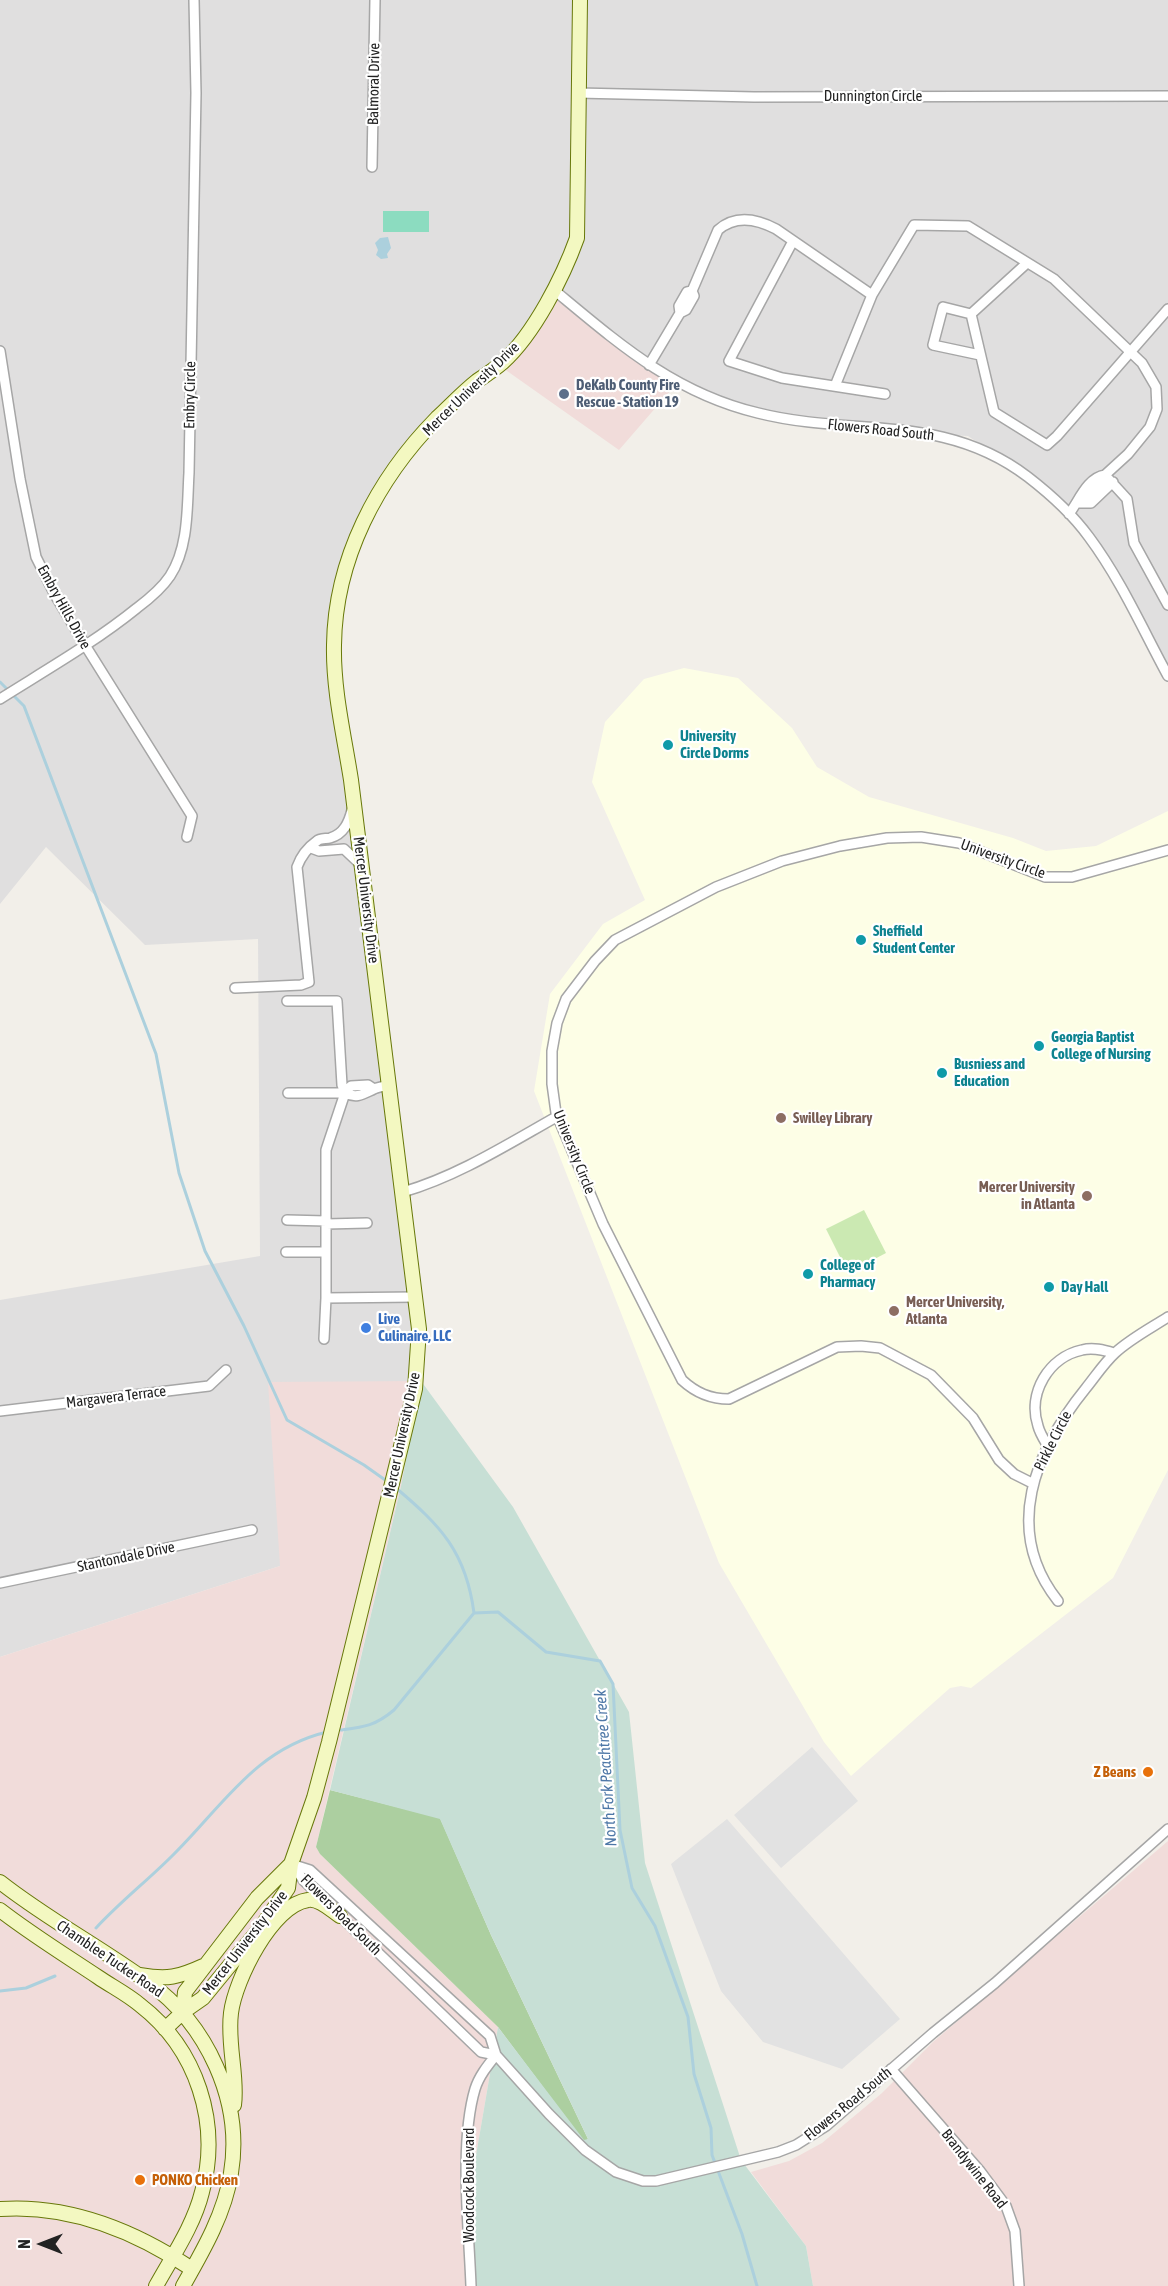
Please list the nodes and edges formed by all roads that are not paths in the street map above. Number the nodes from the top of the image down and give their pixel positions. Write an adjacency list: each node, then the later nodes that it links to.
1 (194, 0): 24 (street, Embry Circle)
2 (375, 0): 6 (street, Balmoral Drive)
3 (580, 0): 4 (street, Mercer University Drive)
4 (578, 93): 5 (street, Dunnington Circle); 9 (street, Mercer University Drive)
5 (1168, 96)
6 (372, 167)
7 (793, 241): 10 (street); 16 (street); 17 (street)
8 (1027, 262): 10 (street); 12 (street); 14 (street)
9 (554, 290): 16 (street, Flowers Road South); 27 (street, Mercer University Drive)
10 (872, 295): 17 (street)
11 (1168, 309): 14 (street)
12 (972, 314): 15 (street); 15 (street)
13 (0, 351): 24 (street, Embry Hills Drive)
14 (1131, 352): 15 (street); 19 (street)
15 (980, 355)
16 (649, 365): 22 (street, Flowers Road South)
17 (835, 386): 18 (street)
18 (885, 394)
19 (1105, 475): 20 (street); 21 (street)
20 (1113, 482): 21 (street); 23 (street)
21 (1081, 502): 22 (street)
22 (1069, 514): 25 (street, Flowers Road South)
23 (1168, 604)
24 (85, 645): 26 (street, Embry Circle); 29 (street, Embry Hills Drive)
25 (1168, 676)
26 (2, 697)
27 (354, 804): 28 (street); 33 (street, Mercer University Drive)
28 (335, 836): 30 (street); 31 (street)
29 (187, 837)
30 (311, 848): 31 (street); 34 (street)
31 (337, 849): 33 (street)
32 (1168, 850): 39 (street, University Circle)
33 (362, 867): 36 (street, Mercer University Drive)
34 (235, 988)
35 (287, 1001): 38 (street)
36 (390, 1085): 38 (street); 40 (street, Mercer University Drive)
37 (288, 1093): 38 (street)
38 (345, 1093): 42 (street)
39 (558, 1116): 40 (street); 54 (street, University Circle)
40 (403, 1192): 46 (street, Mercer University Drive)
41 (287, 1220): 42 (street)
42 (326, 1222): 43 (street); 45 (street)
43 (367, 1223)
44 (286, 1252): 45 (street)
45 (326, 1252): 47 (street)
46 (416, 1297): 47 (street); 59 (street, Mercer University Drive)
47 (326, 1298): 49 (street)
48 (1168, 1317): 50 (street, Pirkle Circle)
49 (324, 1339)
50 (1114, 1353): 53 (street, Pirkle Circle); 53 (street)
51 (226, 1370): 52 (street, Margavera Terrace)
52 (0, 1411)
53 (1048, 1448): 54 (street, Pirkle Circle)
54 (1032, 1483): 57 (street, Pirkle Circle)
55 (252, 1530): 56 (street, Stantondale Drive)
56 (0, 1583)
57 (1058, 1601)
58 (1168, 1829): 68 (street, Flowers Road South)
59 (291, 1864): 62 (street, Flowers Road South); 63 (street, Mercer University Drive); 65 (street, Mercer University Drive); 67 (street, Flowers Road South)
60 (0, 1882): 64 (street, Chamblee Tucker Road)
61 (0, 1910): 66 (street, Chamblee Tucker Road)
62 (340, 1916): 67 (street, Flowers Road South); 69 (street)
63 (205, 1965): 64 (street); 65 (street, Mercer University Drive)
64 (136, 1974): 65 (street, Chamblee Tucker Road)
65 (183, 2012): 66 (street, Mercer University Drive); 69 (street, Chamblee Tucker Road)
66 (165, 2029): 71 (street, Chamblee Tucker Road)
67 (496, 2055): 68 (street, Flowers Road South); 75 (street, Woodcock Boulevard)
68 (891, 2069): 76 (street, Brandywine Road)
69 (232, 2119): 72 (street, Chamblee Tucker Road)
70 (0, 2209): 71 (street)
71 (173, 2256): 72 (street); 73 (street, Chamblee Tucker Road)
72 (192, 2269): 74 (street, Chamblee Tucker Road)
73 (156, 2286)
74 (183, 2286)
75 (471, 2286)
76 (1019, 2286)

